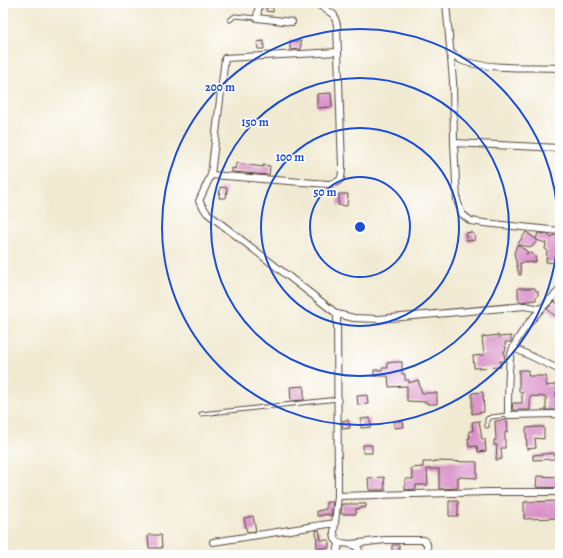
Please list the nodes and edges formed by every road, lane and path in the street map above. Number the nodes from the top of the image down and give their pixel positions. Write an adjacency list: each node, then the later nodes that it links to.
1 (259, 3): 4 (street)
2 (316, 3): 7 (street)
3 (446, 3): 8 (street)
4 (257, 18): 5 (lane); 6 (street)
5 (230, 20)
6 (292, 22)
7 (338, 52): 12 (street); 12 (street)
8 (450, 52): 9 (street); 10 (street)
9 (560, 68)
10 (454, 143): 11 (street); 13 (street)
11 (560, 148)
12 (211, 175): 16 (street)
13 (560, 230)
14 (560, 290): 15 (street)
15 (541, 309): 16 (street); 17 (street)
16 (338, 314): 19 (street)
17 (514, 348): 18 (street); 22 (street)
18 (560, 370)
19 (338, 399): 20 (lane); 25 (street)
20 (201, 414)
21 (560, 414): 22 (street)
22 (508, 415): 23 (lane)
23 (487, 426)
24 (560, 492): 25 (street)
25 (338, 496): 26 (street)
26 (335, 523): 27 (street); 28 (street)
27 (214, 542)
28 (339, 543): 29 (street); 30 (street)
29 (351, 544): 31 (street); 32 (street)
30 (337, 555)
31 (361, 555)
32 (428, 555)

